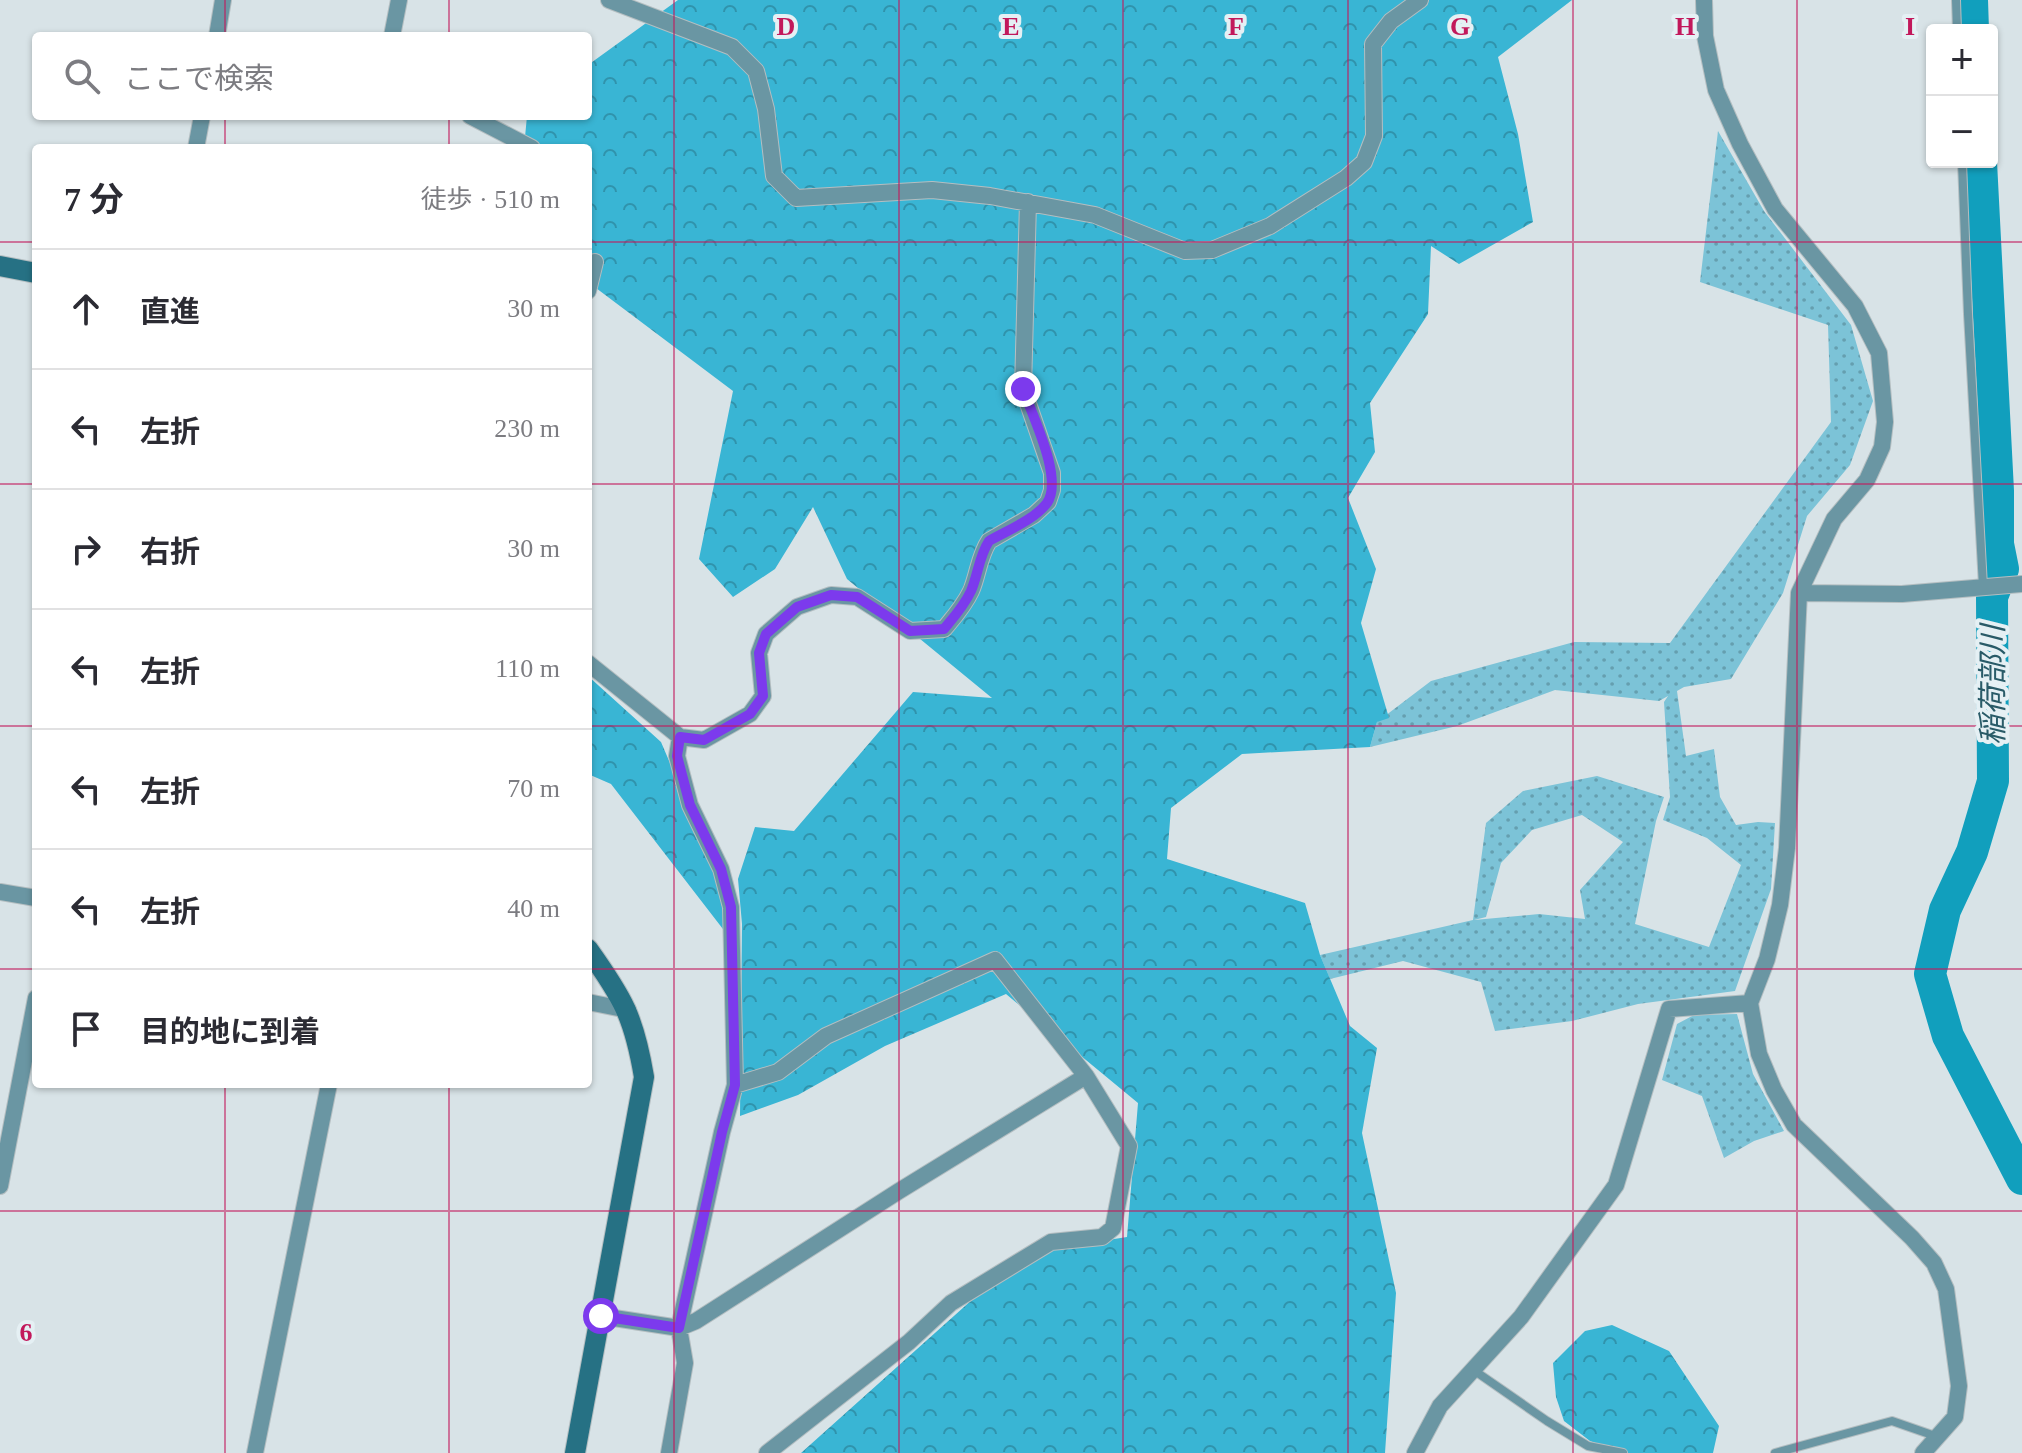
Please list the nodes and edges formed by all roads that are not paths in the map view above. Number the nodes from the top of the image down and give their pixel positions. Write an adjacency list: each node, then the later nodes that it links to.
1 (223, 0): 8 (street)
2 (399, 0): 9 (street)
3 (609, 0): 15 (street)
4 (1420, 0): 15 (street)
5 (1704, 0): 22 (street)
6 (1956, 0): 7 (lane)
7 (1957, 24)
8 (218, 32)
9 (393, 32)
10 (201, 120): 12 (street)
11 (478, 120): 13 (street)
12 (197, 144)
13 (524, 144)
14 (1962, 168): 21 (lane)
15 (1028, 202): 24 (street)
16 (595, 262): 19 (street)
17 (0, 266): 18 (street)
18 (32, 272)
19 (592, 274)
20 (2015, 585): 21 (street)
21 (1983, 586): 22 (street)
22 (1799, 593): 29 (street)
23 (592, 666): 24 (street)
24 (680, 737): 33 (street)
25 (0, 892): 26 (street)
26 (32, 897)
27 (592, 954): 30 (street)
28 (592, 1003): 30 (street)
29 (1750, 1003): 38 (street); 39 (street)
30 (628, 1010): 36 (street)
31 (32, 1019): 35 (street)
32 (1086, 1076): 33 (street); 37 (street); 44 (street)
33 (735, 1085): 37 (street)
34 (328, 1088): 41 (street)
35 (0, 1186)
36 (601, 1316): 37 (street); 42 (street)
37 (679, 1328): 43 (street)
38 (1472, 1369): 40 (lane); 45 (street)
39 (1939, 1438): 47 (lane); 48 (street)
40 (1587, 1449): 46 (lane)
41 (255, 1453)
42 (575, 1453)
43 (669, 1453)
44 (767, 1453)
45 (1415, 1453)
46 (1623, 1453)
47 (1775, 1453)
48 (1923, 1453)

